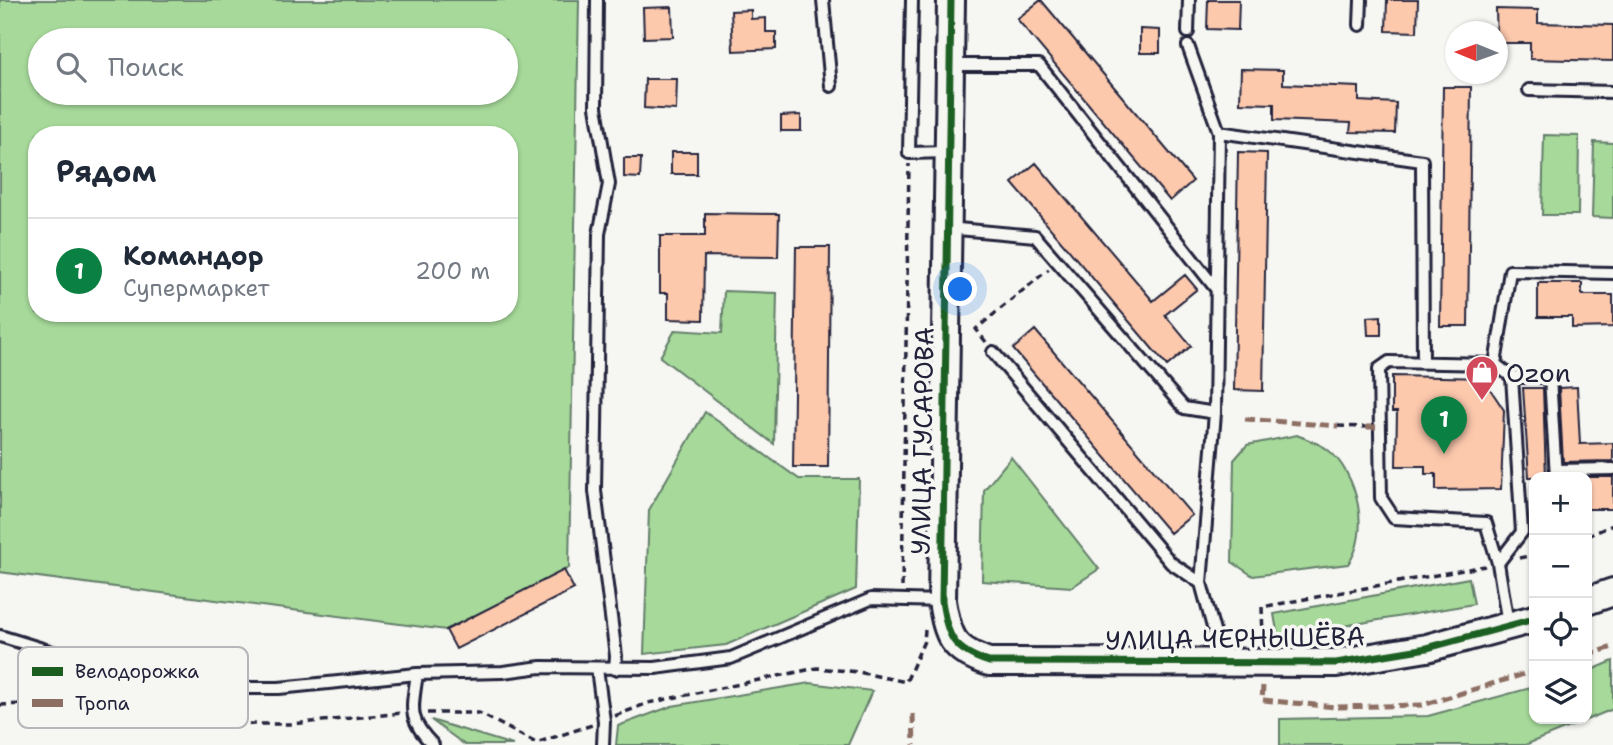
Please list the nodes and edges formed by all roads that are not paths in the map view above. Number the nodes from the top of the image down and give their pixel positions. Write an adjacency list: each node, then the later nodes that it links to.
1 (597, 0): 39 (lane)
2 (823, 0): 11 (lane)
3 (912, 0): 15 (lane)
4 (951, 0): 10 (street, УЛИЦА ГУСАРОВА)
5 (1189, 0): 8 (lane)
6 (1361, 0): 7 (lane)
7 (1360, 25)
8 (1188, 32)
9 (1188, 46): 14 (lane)
10 (950, 65): 15 (street, УЛИЦА ГУСАРОВА); 18 (lane)
11 (831, 86)
12 (1529, 90): 13 (lane)
13 (1613, 92)
14 (1219, 132): 18 (lane); 20 (lane)
15 (947, 152): 16 (street, УЛИЦА ГУСАРОВА)
16 (946, 228): 23 (lane); 31 (street, УЛИЦА ГУСАРОВА)
17 (1613, 273): 21 (lane)
18 (1217, 290): 23 (lane)
19 (993, 352): 28 (lane)
20 (1423, 362): 21 (lane); 27 (lane)
21 (1495, 364): 22 (lane)
22 (1512, 377): 25 (lane); 27 (lane)
23 (1215, 413): 28 (lane)
24 (1613, 469): 26 (lane)
25 (1556, 472)
26 (1570, 472)
27 (1498, 563): 33 (lane)
28 (1201, 583): 37 (lane)
29 (1613, 592): 30 (street)
30 (1592, 599)
31 (934, 601): 34 (street, УЛИЦА ГУСАРОВА); 39 (lane)
32 (1529, 620): 33 (street, УЛИЦА ЧЕРНЫШЁВА)
33 (1508, 627): 37 (street, УЛИЦА ЧЕРНЫШЁВА)
34 (946, 629): 37 (street, УЛИЦА ЧЕРНЫШЁВА)
35 (0, 636): 36 (lane)
36 (36, 647)
37 (1223, 663)
38 (597, 669): 39 (lane); 40 (lane); 43 (lane)
39 (615, 669)
40 (417, 674): 41 (lane); 42 (lane)
41 (248, 688)
42 (433, 745)
43 (603, 745)

